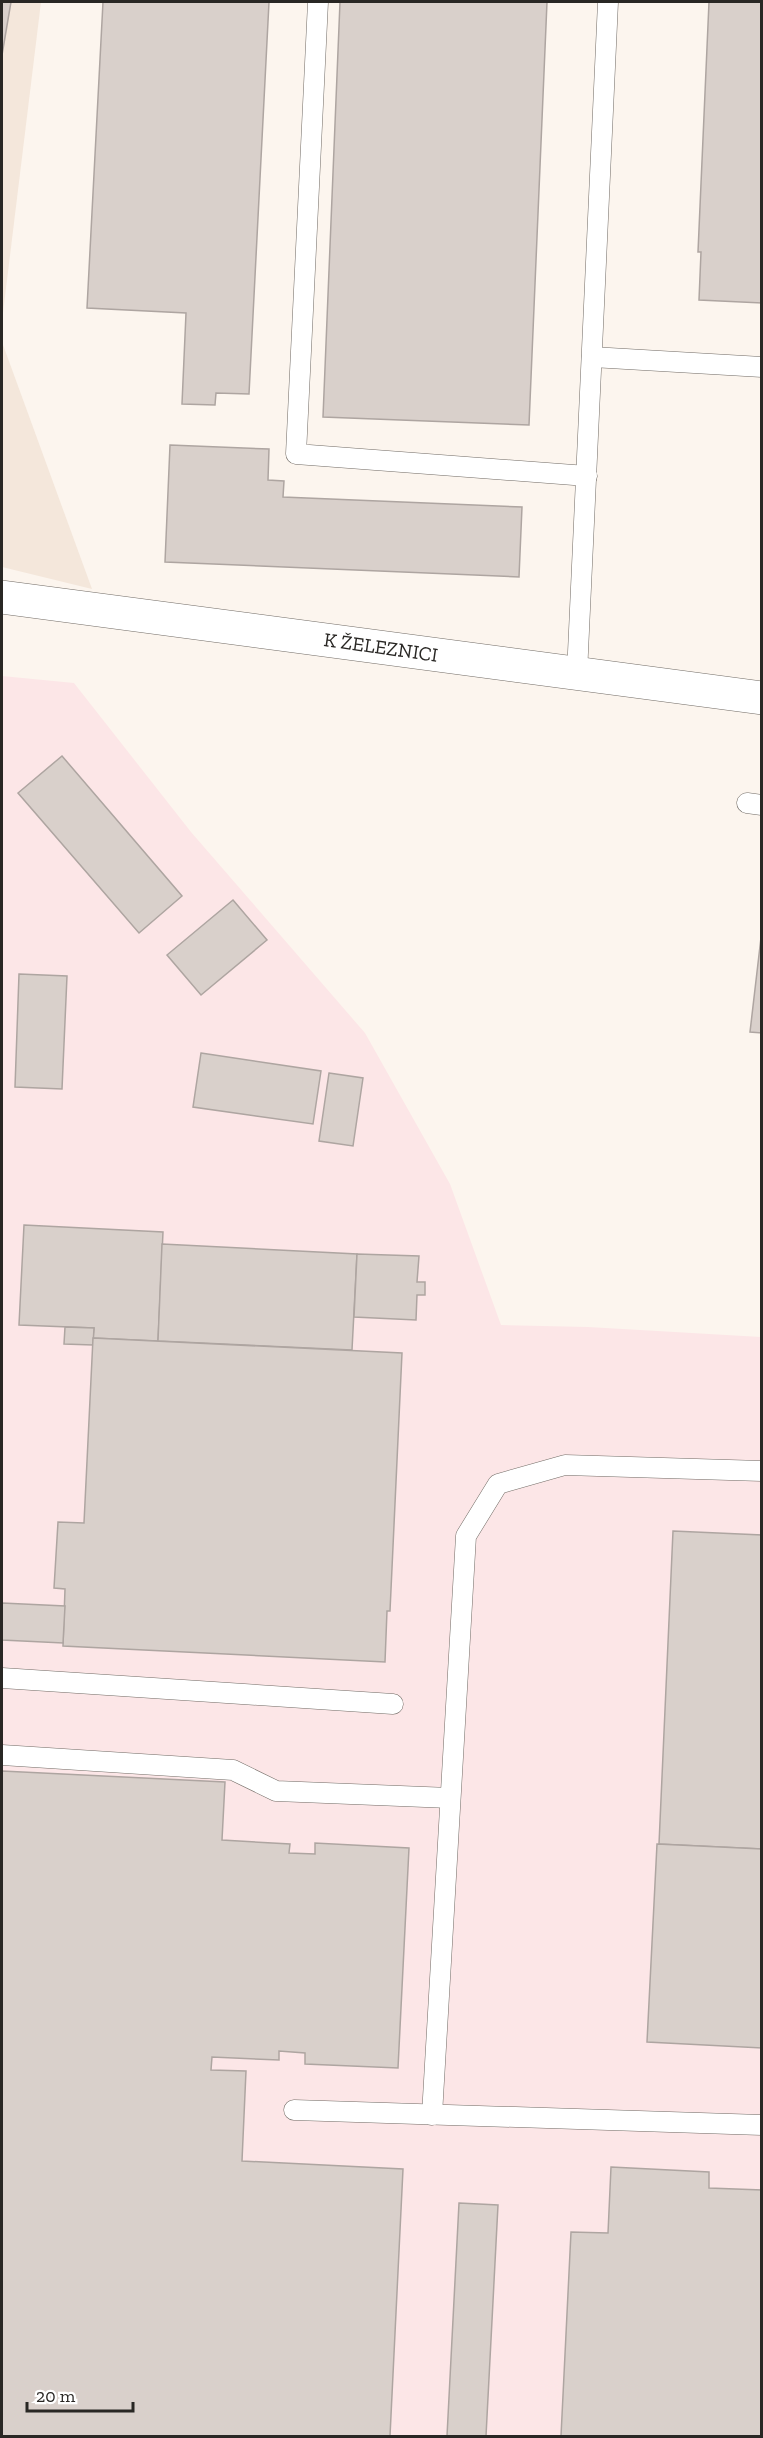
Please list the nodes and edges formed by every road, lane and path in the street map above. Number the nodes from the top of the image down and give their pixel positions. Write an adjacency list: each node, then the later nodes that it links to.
1 (318, 2): 5 (lane)
2 (608, 2): 3 (lane)
3 (592, 357): 4 (lane); 5 (lane)
4 (762, 367)
5 (586, 476): 7 (lane)
6 (2, 597): 7 (street, K ŽELEZNICI)
7 (576, 674): 8 (street, K ŽELEZNICI)
8 (762, 698)
9 (762, 1471): 13 (lane)
10 (2, 1678): 11 (lane)
11 (393, 1704)
12 (2, 1755): 13 (lane)
13 (450, 1798): 15 (lane)
14 (294, 2110): 15 (lane)
15 (432, 2115): 16 (lane)
16 (762, 2125)

